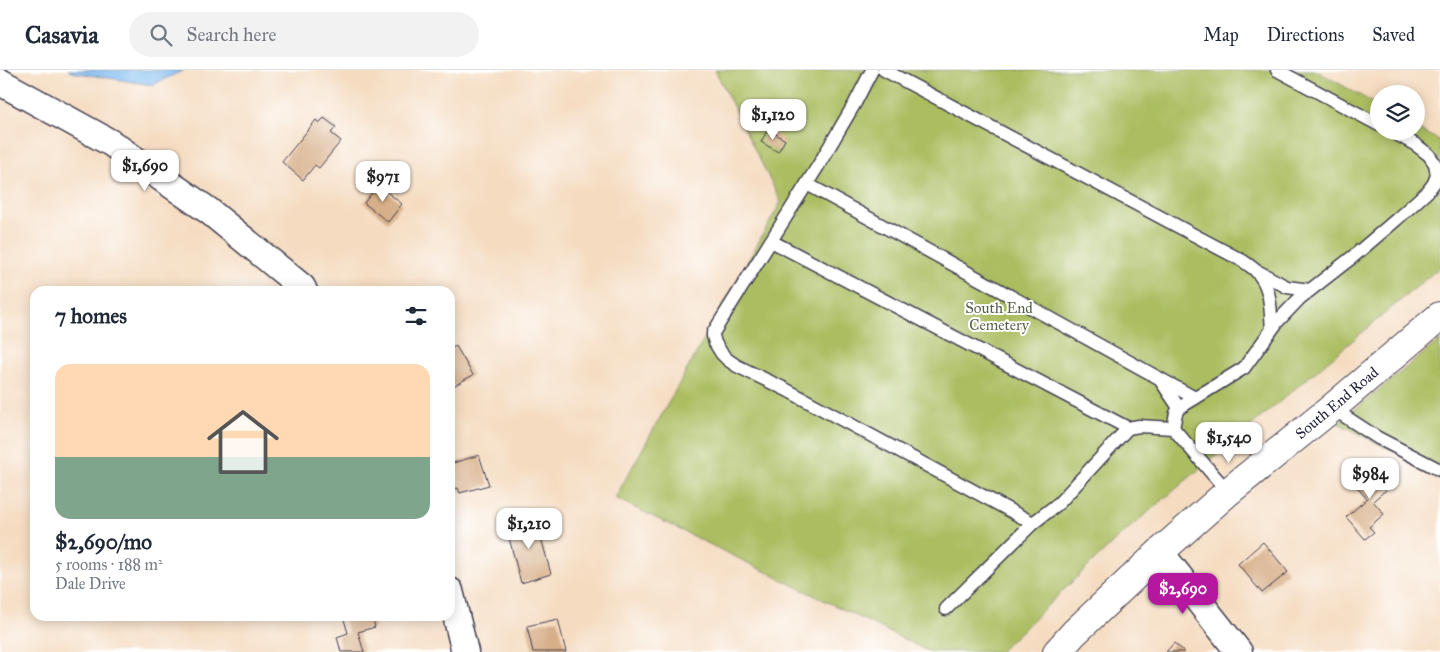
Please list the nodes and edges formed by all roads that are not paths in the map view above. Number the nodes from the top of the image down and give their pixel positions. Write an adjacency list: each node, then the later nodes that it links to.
1 (872, 70): 7 (lane)
2 (884, 70): 9 (lane)
3 (1277, 70): 5 (lane)
4 (0, 82): 10 (street)
5 (1370, 120)
6 (1407, 140): 11 (lane)
7 (807, 184): 8 (lane); 14 (lane)
8 (771, 241): 18 (lane); 22 (lane)
9 (1256, 271): 11 (lane); 13 (lane)
10 (301, 286)
11 (1310, 290): 13 (lane)
12 (1440, 316): 17 (street, South End Road)
13 (1272, 329): 15 (lane)
14 (1160, 378): 15 (lane); 16 (lane)
15 (1194, 398): 16 (lane)
16 (1179, 408): 19 (lane)
17 (1332, 408): 20 (lane); 21 (street, South End Road)
18 (1128, 428): 19 (lane); 22 (lane)
19 (1173, 428): 21 (lane)
20 (1440, 470)
21 (1228, 492): 23 (street, South End Road)
22 (1033, 523): 24 (lane)
23 (1160, 552): 27 (street, South End Road); 28 (street)
24 (946, 609)
25 (455, 611): 26 (street)
26 (465, 652)
27 (1057, 652)
28 (1239, 652)

